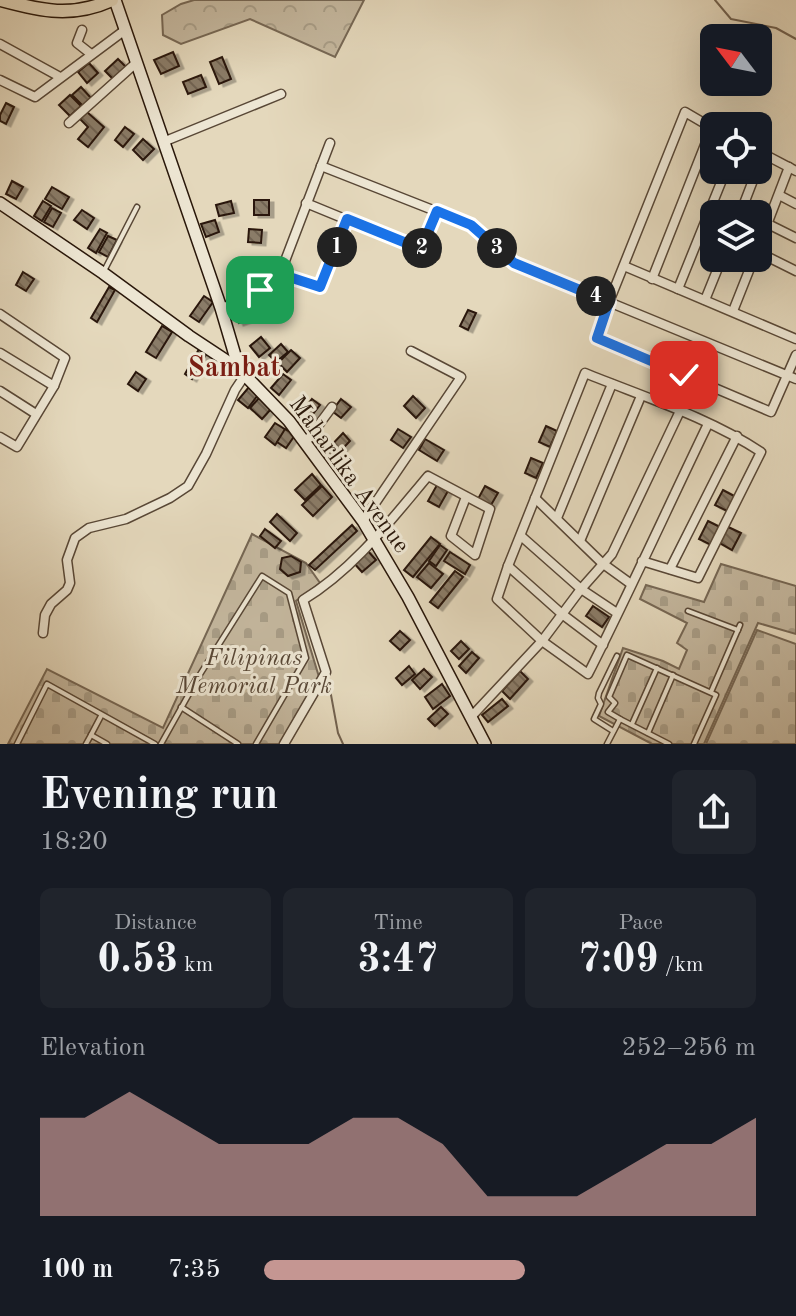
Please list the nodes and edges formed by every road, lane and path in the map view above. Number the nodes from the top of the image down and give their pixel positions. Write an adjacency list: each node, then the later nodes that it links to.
1 (1, 0): 2 (main road)
2 (113, 0): 4 (main road, Maharlika Avenue)
3 (82, 30): 6 (street)
4 (125, 30): 6 (street); 7 (main road, Maharlika Avenue)
5 (0, 44): 8 (street)
6 (91, 54): 8 (street)
7 (136, 63): 12 (street); 13 (main road, Maharlika Avenue)
8 (60, 77): 9 (street)
9 (0, 80)
10 (281, 94): 13 (street)
11 (700, 121): 33 (street)
12 (69, 123)
13 (163, 142): 43 (main road, Maharlika Avenue)
14 (330, 143): 17 (street)
15 (772, 158): 18 (street)
16 (700, 160): 39 (street)
17 (321, 166): 22 (street); 25 (street)
18 (793, 169): 20 (street)
19 (720, 184): 40 (street)
20 (779, 195): 23 (street); 26 (street)
21 (0, 203): 37 (main road)
22 (306, 203): 27 (street); 38 (street)
23 (796, 204)
24 (137, 207): 37 (lane)
25 (437, 211): 30 (street); 42 (street)
26 (772, 213)
27 (347, 219): 30 (street); 38 (street)
28 (772, 226): 29 (street)
29 (796, 238)
30 (421, 249): 31 (street)
31 (435, 256)
32 (772, 258): 34 (street)
33 (624, 266): 39 (street); 42 (street)
34 (796, 271)
35 (716, 272): 41 (street)
36 (748, 272): 44 (street)
37 (103, 273): 50 (main road)
38 (280, 274): 43 (street)
39 (652, 279): 40 (street)
40 (678, 289): 41 (street)
41 (705, 300): 44 (street)
42 (609, 302): 51 (street); 51 (street)
43 (221, 308): 50 (main road, Maharlika Avenue)
44 (733, 311): 46 (street)
45 (0, 314): 53 (street)
46 (796, 339)
47 (411, 351): 66 (street)
48 (0, 353): 53 (street)
49 (796, 355): 51 (street)
50 (242, 372): 62 (main road, Maharlika Avenue); 81 (street)
51 (791, 377)
52 (612, 384): 55 (street); 64 (street); 65 (street)
53 (54, 386): 58 (street)
54 (0, 391): 58 (street)
55 (641, 396): 57 (street); 69 (street)
56 (332, 407): 62 (street)
57 (680, 411): 59 (street); 71 (street)
58 (36, 414): 61 (street)
59 (708, 424): 60 (street); 70 (street)
60 (737, 436): 73 (street); 73 (street)
61 (0, 437)
62 (306, 442): 66 (main road, Maharlika Avenue)
63 (466, 497): 63 (street); 68 (street)
64 (535, 498): 65 (street); 67 (street)
65 (557, 518): 69 (street)
66 (363, 521): 68 (main road, Maharlika Avenue)
67 (521, 536): 72 (street); 75 (street)
68 (374, 539): 77 (street); 90 (main road, Maharlika Avenue)
69 (580, 541): 71 (street)
70 (642, 561): 73 (street); 74 (street)
71 (602, 563): 74 (street); 75 (street)
72 (508, 566): 80 (street); 82 (street)
73 (670, 569)
74 (631, 584): 79 (street)
75 (581, 589): 79 (street); 80 (street)
76 (291, 602): 77 (lane); 88 (lane); 104 (lane)
77 (305, 607): 105 (street)
78 (688, 611): 87 (lane)
79 (617, 613): 83 (street)
80 (562, 614): 82 (street); 83 (street)
81 (43, 633)
82 (542, 641): 83 (street); 90 (street)
83 (603, 645)
84 (617, 656): 93 (lane)
85 (657, 668): 86 (lane); 91 (lane); 92 (lane)
86 (673, 675): 87 (lane); 94 (lane)
87 (711, 692): 109 (lane)
88 (181, 707): 96 (lane); 101 (lane)
89 (101, 715): 95 (lane); 97 (lane); 100 (lane)
90 (471, 717): 106 (main road, Maharlika Avenue)
91 (620, 719): 92 (lane); 93 (lane)
92 (632, 725): 94 (lane)
93 (613, 731): 107 (lane)
94 (648, 733): 108 (lane)
95 (91, 735): 98 (lane); 99 (lane)
96 (224, 736): 102 (lane); 103 (lane)
97 (17, 744)
98 (86, 744)
99 (107, 744)
100 (155, 744)
101 (161, 744)
102 (219, 744)
103 (238, 744)
104 (256, 744)
105 (284, 744)
106 (485, 744)
107 (607, 744)
108 (669, 744)
109 (694, 744)

